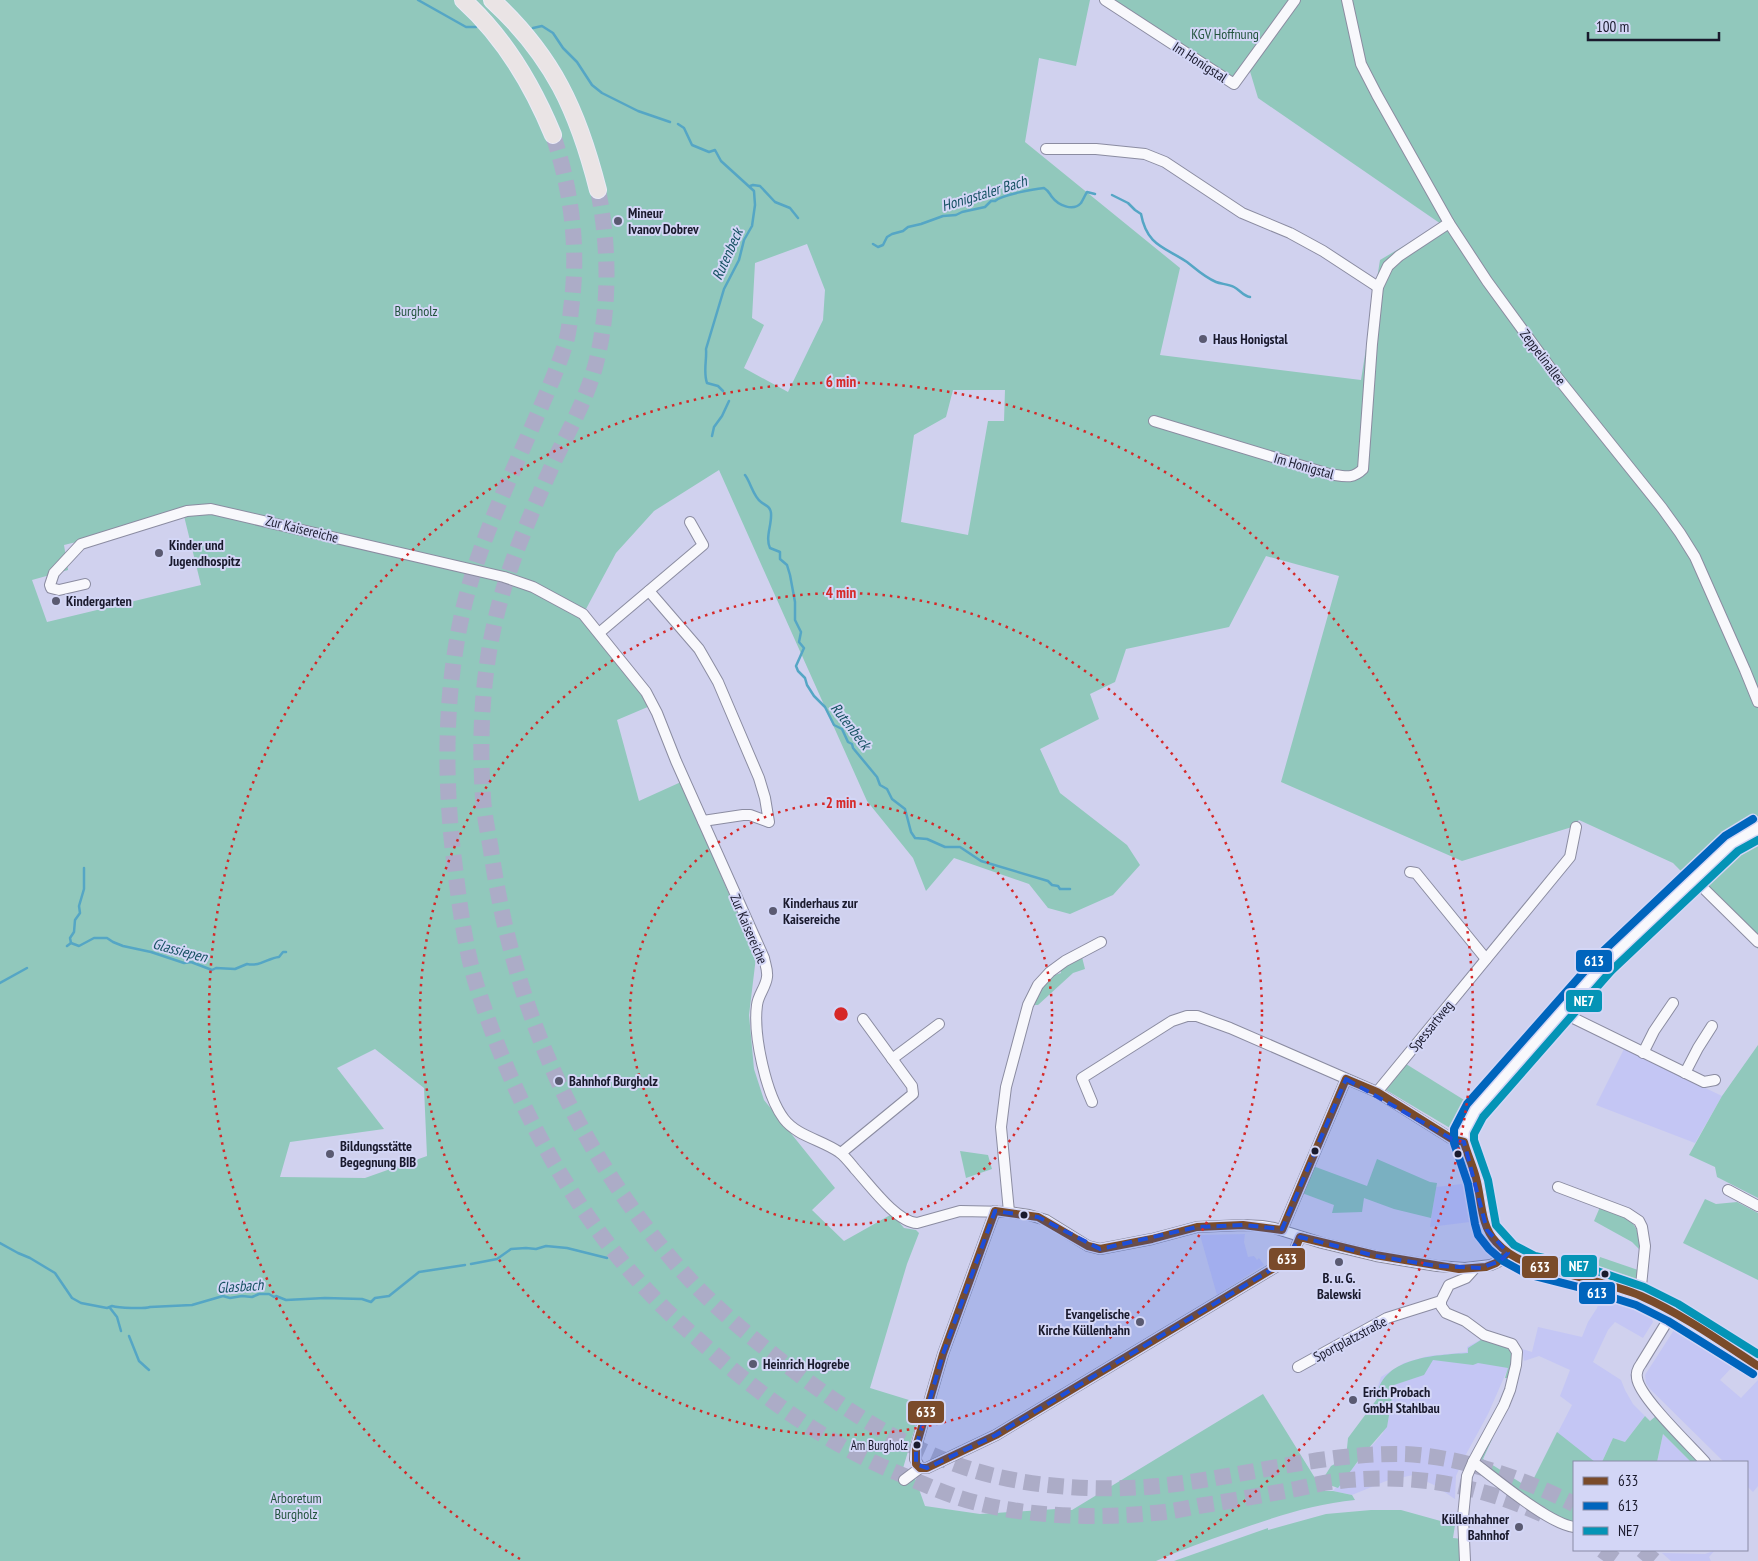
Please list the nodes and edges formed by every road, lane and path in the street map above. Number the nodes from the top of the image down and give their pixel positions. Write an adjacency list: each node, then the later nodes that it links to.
1 (463, 0): 6 (highway)
2 (492, 0): 8 (highway)
3 (1105, 0): 4 (street, Im Honigstal)
4 (1295, 0)
5 (1347, 0): 9 (street, Zeppelinallee)
6 (553, 135)
7 (1046, 149): 10 (street)
8 (598, 190)
9 (1448, 223): 10 (street, Im Honigstal); 16 (street, Zeppelinallee)
10 (1378, 287): 11 (street, Im Honigstal)
11 (1154, 421)
12 (690, 522): 14 (street)
13 (85, 584): 15 (street, Zur Kaisereiche)
14 (649, 591): 15 (street); 17 (street)
15 (599, 633): 17 (street, Zur Kaisereiche)
16 (1758, 702)
17 (703, 821): 38 (street, Zur Kaisereiche)
18 (1576, 828): 24 (street, Spessartweg)
19 (1758, 828): 21 (street)
20 (1410, 872): 24 (street)
21 (1694, 879): 23 (street); 26 (street)
22 (1101, 942): 43 (street)
23 (1758, 942)
24 (1486, 959): 35 (street, Spessartweg)
25 (1673, 1003): 30 (street)
26 (1561, 1012): 30 (street); 37 (street)
27 (863, 1019): 31 (street)
28 (938, 1024): 31 (street)
29 (1712, 1026): 32 (street)
30 (1643, 1053): 32 (street)
31 (892, 1059): 38 (street)
32 (1686, 1073): 34 (street)
33 (1346, 1079): 35 (street); 36 (street); 44 (street)
34 (1715, 1080)
35 (1377, 1092): 37 (street)
36 (1092, 1102)
37 (1464, 1142): 46 (street)
38 (841, 1153): 42 (street, Zur Kaisereiche)
39 (1558, 1187): 48 (street)
40 (1728, 1190): 41 (street)
41 (1758, 1206)
42 (995, 1211): 43 (street); 55 (street)
43 (1009, 1212): 44 (street)
44 (1282, 1230): 45 (street)
45 (1300, 1237): 47 (street); 55 (street)
46 (1508, 1253): 47 (street); 48 (street)
47 (1475, 1268): 49 (street)
48 (1640, 1296): 50 (street)
49 (1441, 1301): 52 (street, Sportplatzstraße); 54 (street)
50 (1673, 1312): 51 (street); 53 (street)
51 (1758, 1366)
52 (1298, 1367)
53 (1704, 1461)
54 (1473, 1462): 57 (street); 58 (street)
55 (920, 1468): 56 (street)
56 (904, 1480)
57 (1573, 1527)
58 (1465, 1561)

